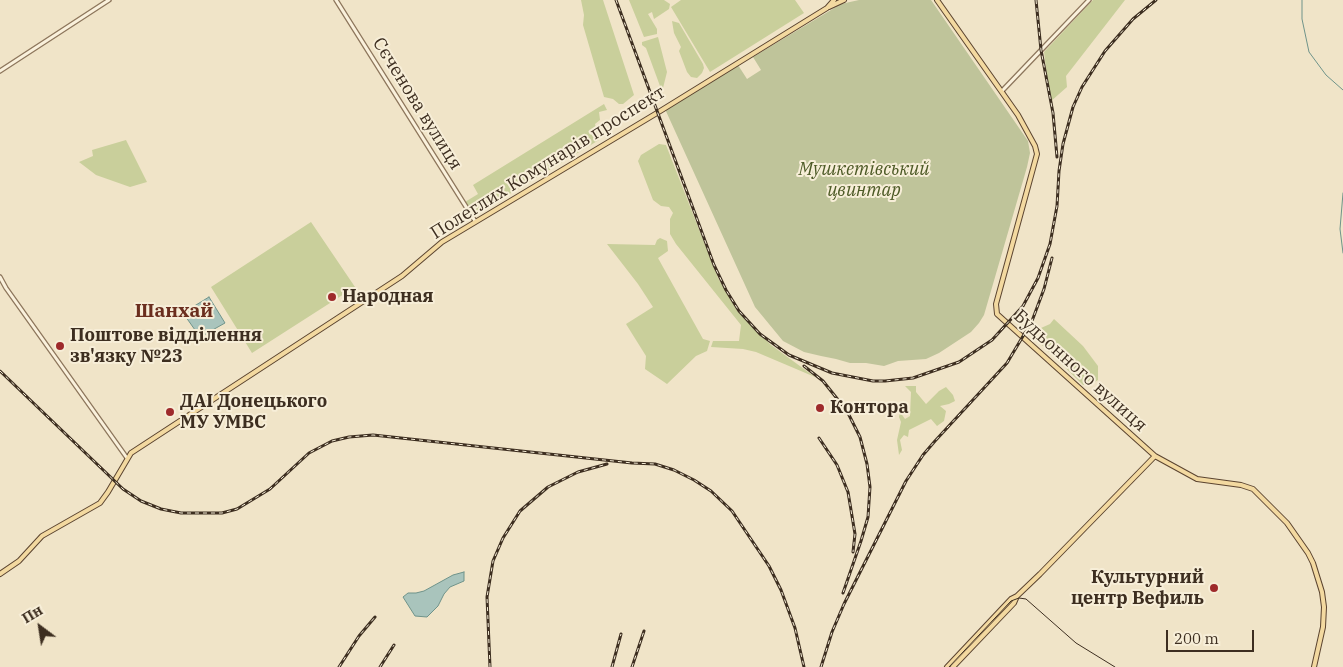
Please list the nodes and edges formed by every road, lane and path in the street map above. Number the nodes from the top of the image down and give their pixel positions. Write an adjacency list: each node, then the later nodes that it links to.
1 (108, 0): 8 (street)
2 (336, 0): 10 (street, Сєченова вулиця)
3 (833, 0): 7 (main road, Полеглих Комунарів проспект)
4 (844, 0): 7 (main road)
5 (937, 0): 9 (main road, Будьонного вулиця)
6 (1089, 0): 9 (street)
7 (827, 8): 10 (main road, Полеглих Комунарів проспект)
8 (0, 72)
9 (1002, 90): 12 (main road, Будьонного вулиця)
10 (475, 222): 13 (main road, Полеглих Комунарів проспект)
11 (0, 277): 13 (street)
12 (1155, 456): 15 (main road); 18 (main road, Будьонного вулиця)
13 (128, 458): 14 (main road, Полеглих Комунарів проспект)
14 (0, 574)
15 (1017, 596): 16 (main road); 17 (main road)
16 (947, 667)
17 (953, 667)
18 (1314, 667)

